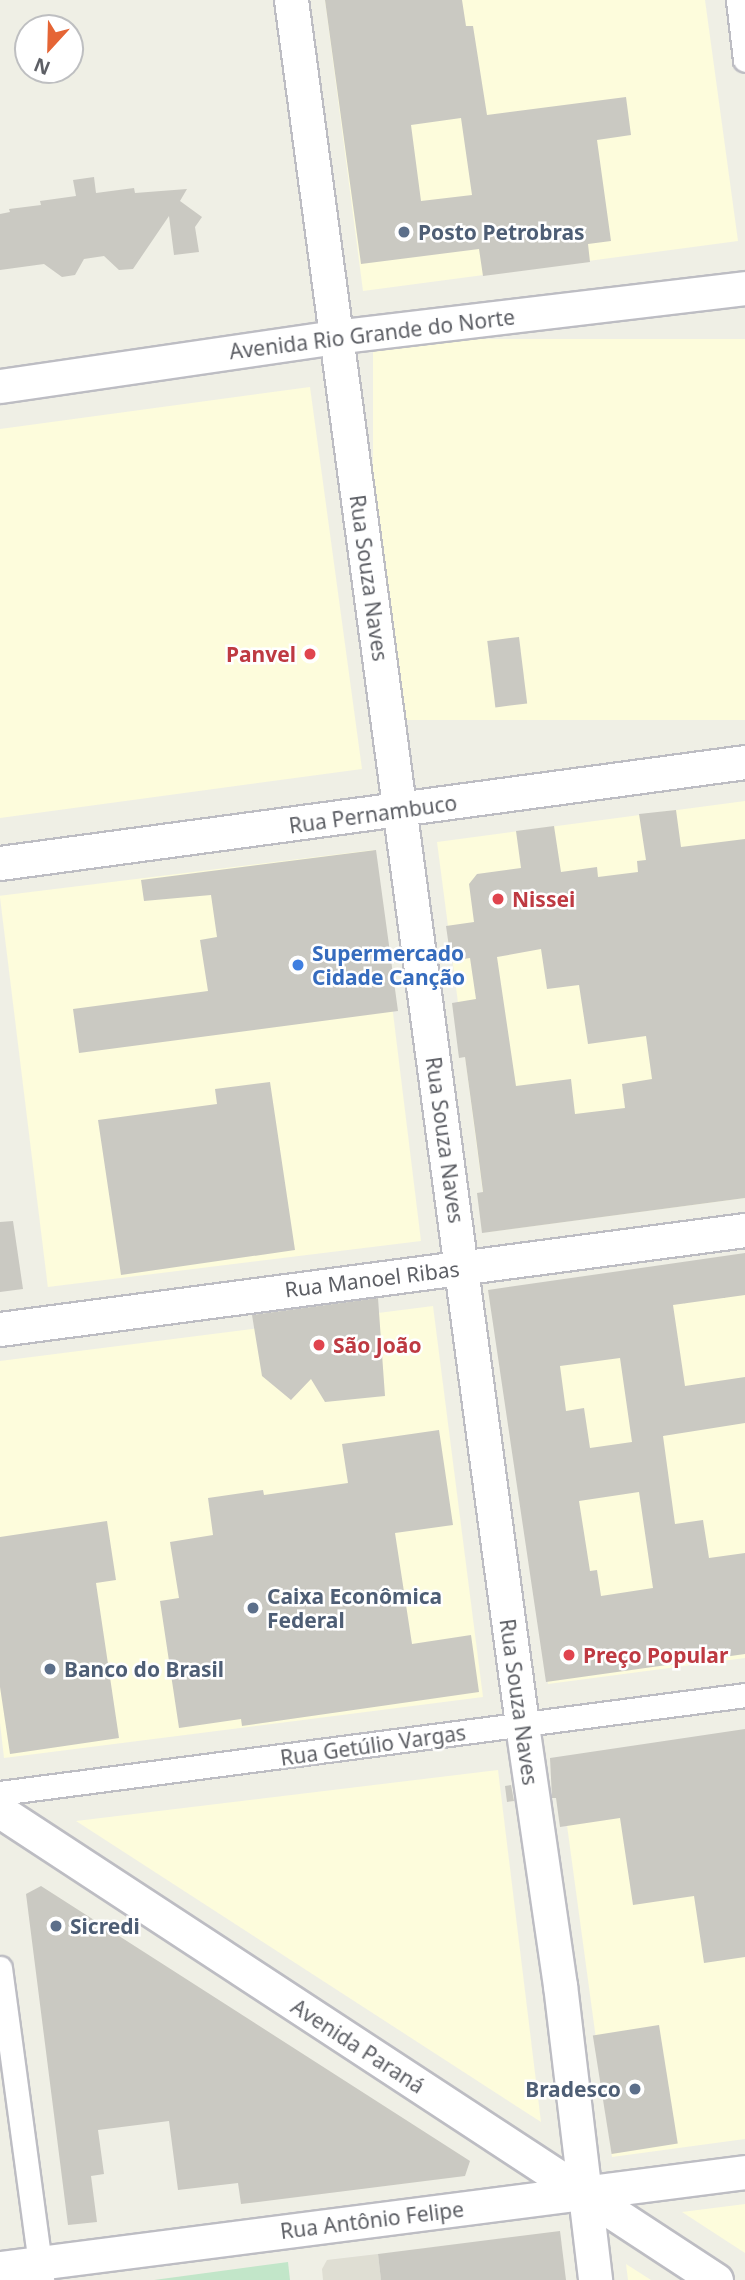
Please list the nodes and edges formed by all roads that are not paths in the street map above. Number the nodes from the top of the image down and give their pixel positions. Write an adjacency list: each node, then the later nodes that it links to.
1 (291, 0): 5 (street, Rua Souza Naves)
2 (738, 0): 3 (street)
3 (745, 60)
4 (745, 288): 5 (street, Avenida Rio Grande do Norte)
5 (335, 337): 6 (street, Avenida Rio Grande do Norte); 8 (street, Rua Souza Naves)
6 (0, 386)
7 (745, 762): 8 (street, Rua Pernambuco)
8 (401, 810): 9 (street, Rua Pernambuco); 11 (street, Rua Souza Naves)
9 (0, 863)
10 (745, 1230): 11 (street, Rua Manoel Ribas)
11 (461, 1267): 12 (street, Rua Manoel Ribas); 14 (street, Rua Souza Naves)
12 (0, 1329)
13 (745, 1695): 14 (street, Rua Getúlio Vargas)
14 (522, 1725): 15 (street, Rua Getúlio Vargas); 19 (street, Rua Souza Naves)
15 (0, 1793)
16 (0, 1811): 19 (street, Avenida Paraná)
17 (0, 1968): 21 (street)
18 (745, 2172): 19 (street, Rua Antônio Felipe)
19 (584, 2195): 21 (street, Rua Antônio Felipe); 22 (street, Rua Souza Naves); 23 (street, Avenida Paraná)
20 (0, 2269): 21 (street, Rua Antônio Felipe)
21 (40, 2272)
22 (595, 2280)
23 (716, 2280)

